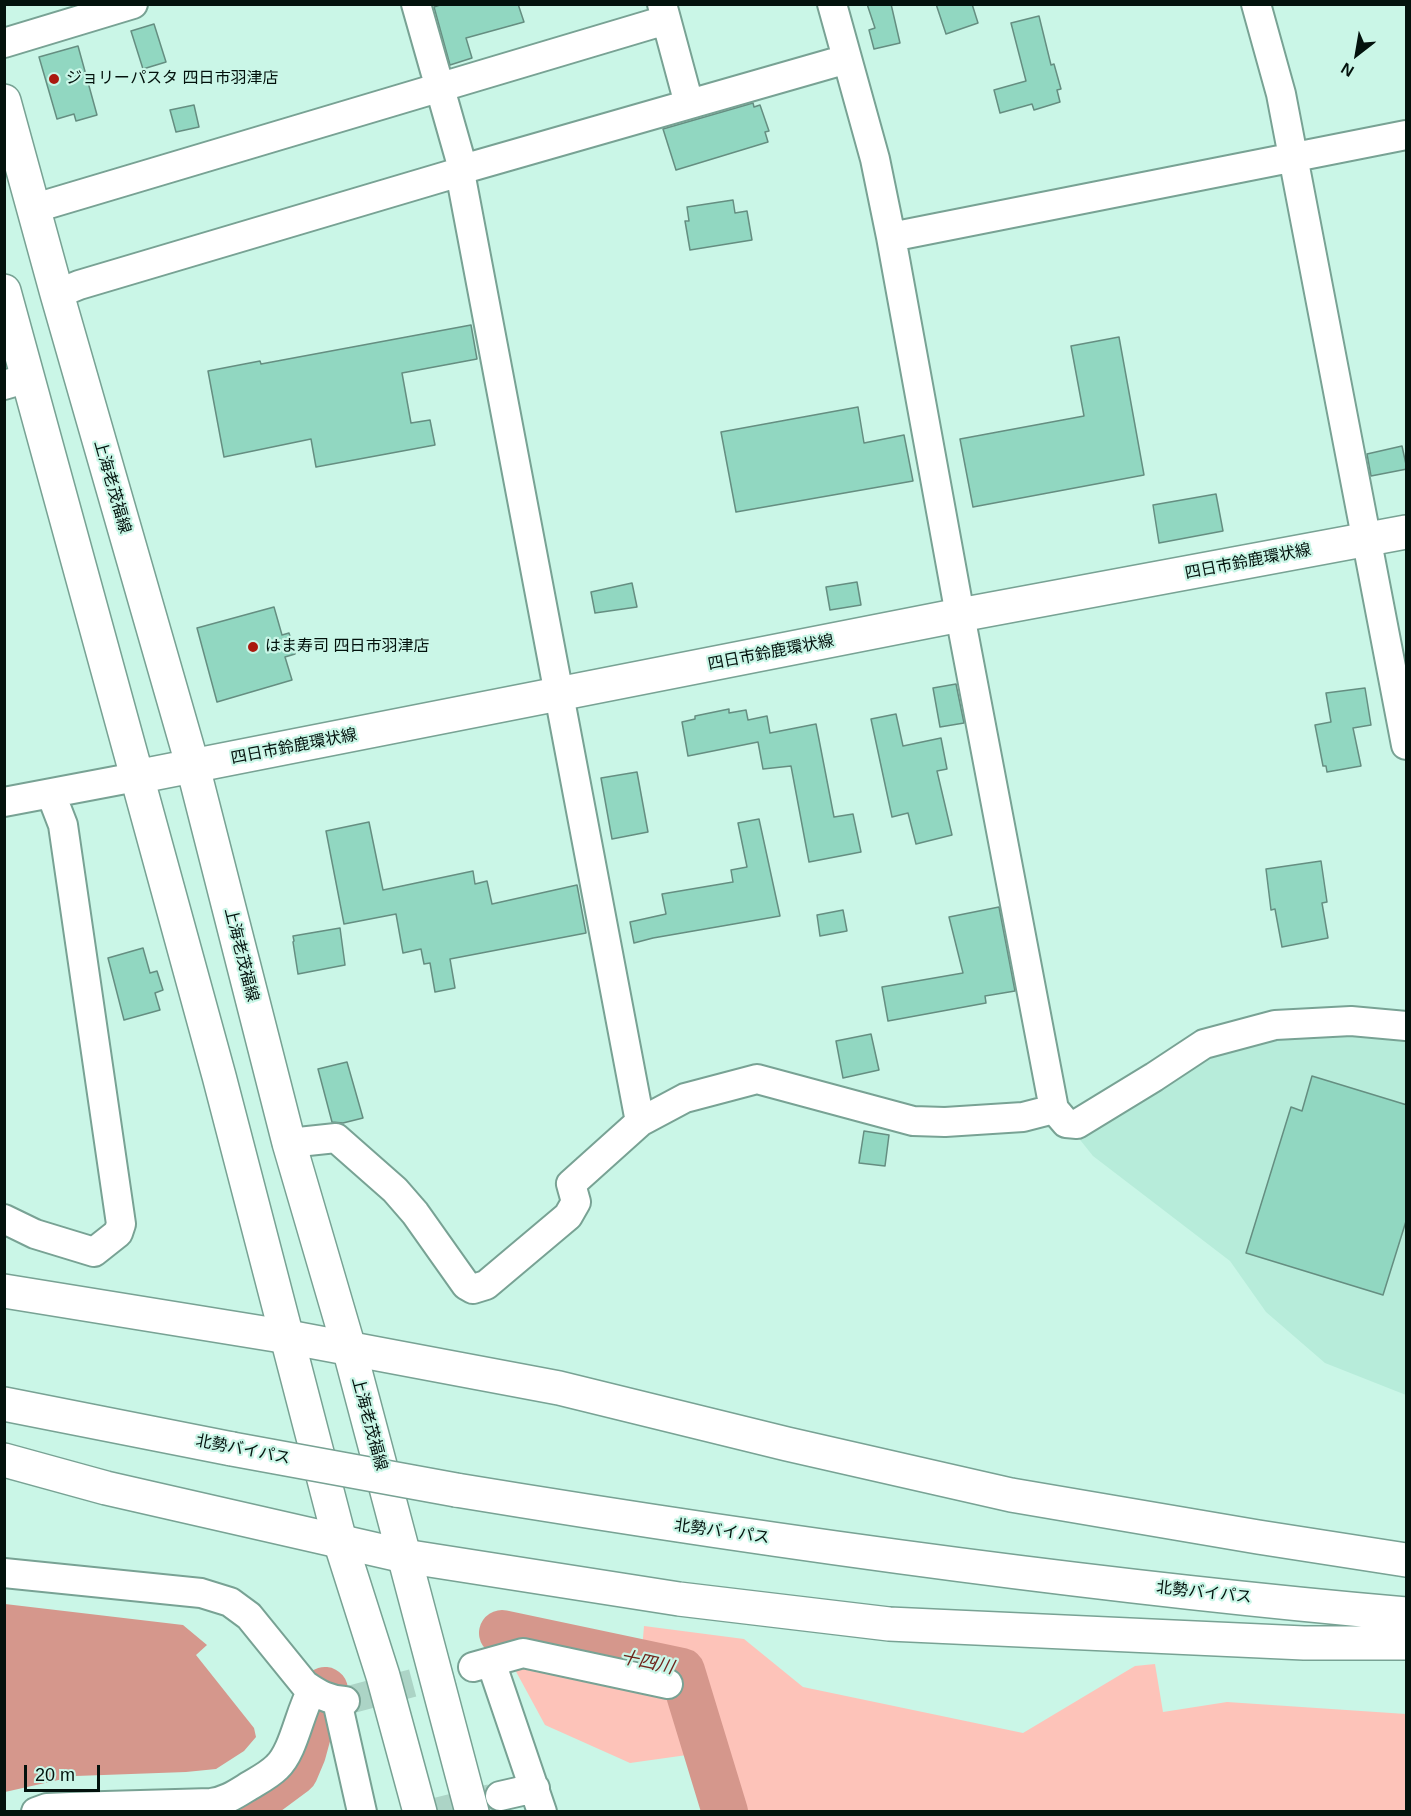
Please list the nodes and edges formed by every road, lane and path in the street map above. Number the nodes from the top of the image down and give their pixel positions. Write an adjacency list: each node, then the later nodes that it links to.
1 (133, 4): 6 (street)
2 (416, 4): 8 (street)
3 (832, 4): 7 (street)
4 (1256, 4): 12 (street)
5 (664, 13): 8 (street); 10 (street)
6 (4, 43)
7 (847, 59): 10 (street); 15 (street)
8 (440, 88): 13 (street); 14 (street)
9 (4, 101): 14 (main road, 上海老茂福線)
10 (689, 104): 13 (street)
11 (1407, 135): 12 (street)
12 (1293, 156): 15 (street); 20 (street)
13 (462, 170): 17 (street); 22 (street)
14 (35, 208): 17 (main road, 上海老茂福線)
15 (891, 237): 21 (street)
16 (4, 291): 18 (main road)
17 (57, 294): 24 (main road, 上海老茂福線)
18 (16, 382): 25 (main road)
19 (1407, 532): 20 (main road, 四日市鈴鹿環状線)
20 (1367, 539): 21 (main road, 四日市鈴鹿環状線); 23 (street)
21 (960, 615): 22 (main road, 四日市鈴鹿環状線); 29 (street)
22 (558, 695): 24 (main road, 四日市鈴鹿環状線); 30 (street)
23 (1407, 745)
24 (193, 767): 25 (main road, 四日市鈴鹿環状線); 31 (main road, 上海老茂福線)
25 (136, 777): 26 (street); 34 (main road)
26 (51, 794): 27 (street); 32 (street)
27 (4, 802)
28 (1407, 1026): 29 (street)
29 (1054, 1109): 30 (street)
30 (640, 1122): 31 (street)
31 (289, 1143): 35 (main road, 上海老茂福線)
32 (4, 1219)
33 (4, 1291): 34 (main road)
34 (288, 1337): 35 (main road); 38 (main road)
35 (349, 1348): 39 (main road, 上海老茂福線); 40 (main road)
36 (4, 1402): 42 (main road, 北勢バイパス, bridge)
37 (4, 1460): 38 (main road)
38 (340, 1541): 39 (main road); 50 (main road)
39 (404, 1556): 43 (main road); 51 (main road, 上海老茂福線)
40 (1407, 1560)
41 (4, 1573): 45 (street)
42 (1407, 1614)
43 (1407, 1643)
44 (668, 1684): 47 (street)
45 (328, 1697): 48 (street); 49 (street)
46 (500, 1796): 47 (street)
47 (538, 1800)
48 (36, 1812)
49 (362, 1812)
50 (420, 1812)
51 (472, 1812)

